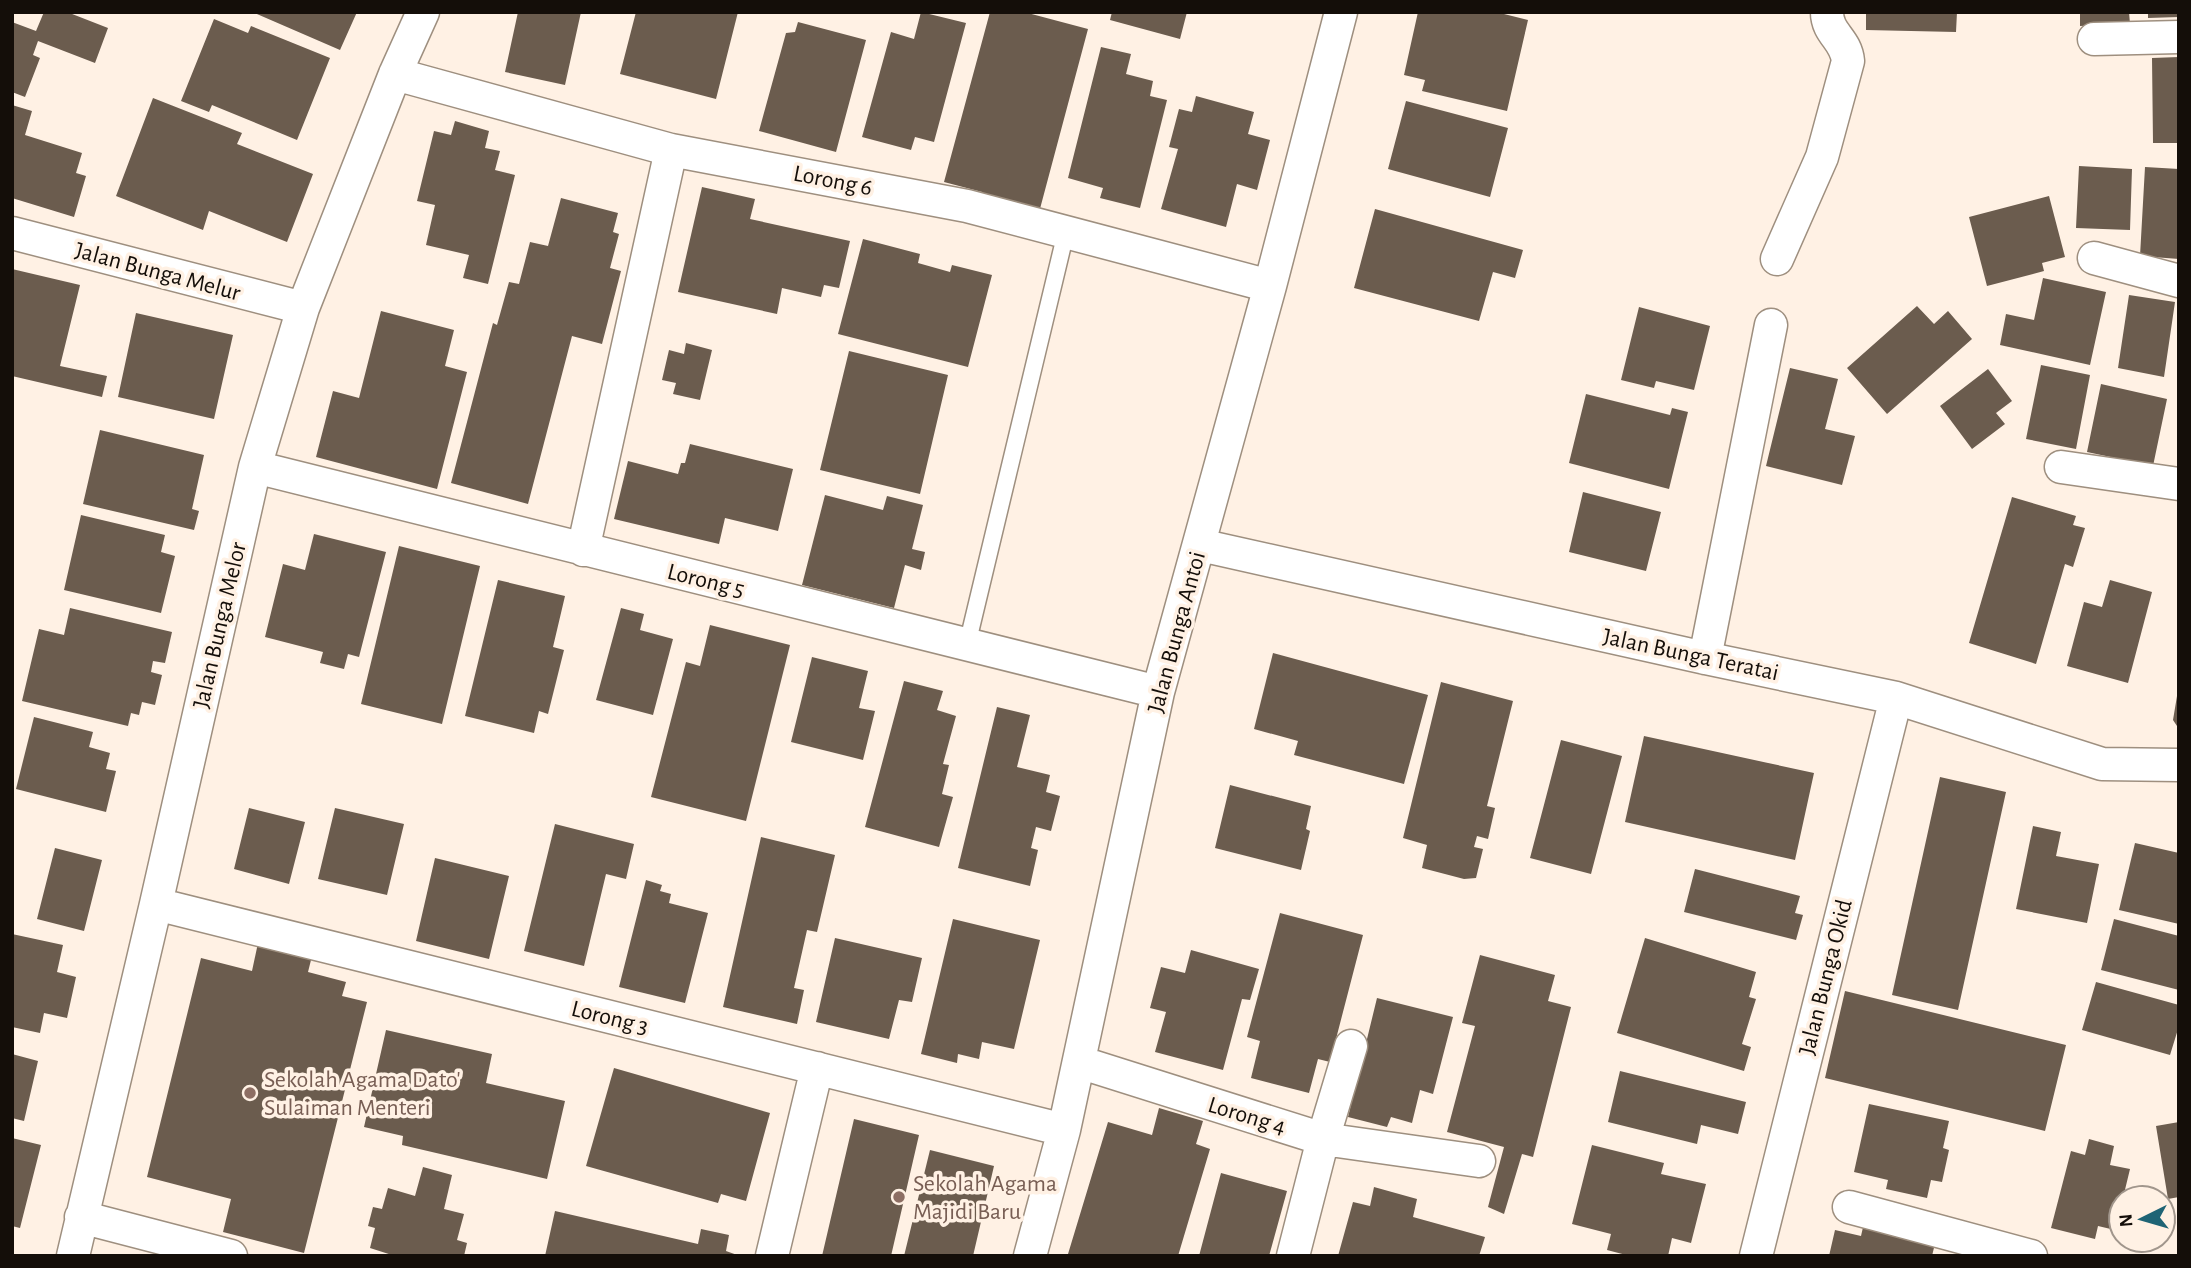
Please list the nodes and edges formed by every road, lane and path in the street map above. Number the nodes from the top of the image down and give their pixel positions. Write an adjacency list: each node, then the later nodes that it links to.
1 (423, 12): 6 (street, Jalan Bunga Melor)
2 (1341, 12): 13 (street, Jalan Bunga Antoi)
3 (1827, 12): 11 (street)
4 (2179, 37): 5 (street)
5 (2094, 39)
6 (395, 74): 7 (street, Lorong 6); 14 (street, Jalan Bunga Melor)
7 (671, 150): 8 (street, Lorong 6); 20 (street)
8 (1066, 232): 13 (street, Lorong 6); 21 (lane)
9 (12, 233): 14 (street, Jalan Bunga Melur)
10 (2094, 258): 12 (street)
11 (1777, 259)
12 (2179, 281)
13 (1270, 286): 19 (street, Jalan Bunga Antoi)
14 (303, 308): 16 (street, Jalan Bunga Melor)
15 (1771, 325): 22 (street)
16 (255, 467): 20 (street, Lorong 5); 26 (street, Jalan Bunga Melor)
17 (2061, 467): 18 (street)
18 (2179, 484)
19 (1200, 545): 22 (street, Jalan Bunga Teratai); 23 (street, Jalan Bunga Antoi)
20 (583, 550): 21 (street, Lorong 5)
21 (967, 645): 23 (street, Lorong 5)
22 (1705, 658): 24 (street, Jalan Bunga Teratai)
23 (1158, 692): 28 (street, Jalan Bunga Antoi)
24 (1896, 698): 25 (street, Jalan Bunga Teratai); 40 (street, Jalan Bunga Okid)
25 (2179, 765)
26 (156, 904): 29 (street, Lorong 3); 34 (street, Jalan Bunga Melor)
27 (1351, 1046): 31 (street)
28 (1079, 1062): 30 (street, Jalan Bunga Antoi); 31 (street, Lorong 4)
29 (817, 1068): 30 (street, Lorong 3); 37 (street)
30 (1064, 1130): 38 (street, Jalan Bunga Antoi)
31 (1323, 1139): 32 (street, Lorong 4); 39 (street)
32 (1479, 1161)
33 (1849, 1207): 41 (street)
34 (81, 1217): 35 (street, Jalan Bunga Melor); 36 (street)
35 (73, 1256)
36 (231, 1256)
37 (772, 1256)
38 (1030, 1256)
39 (1293, 1256)
40 (1756, 1256)
41 (2031, 1256)

